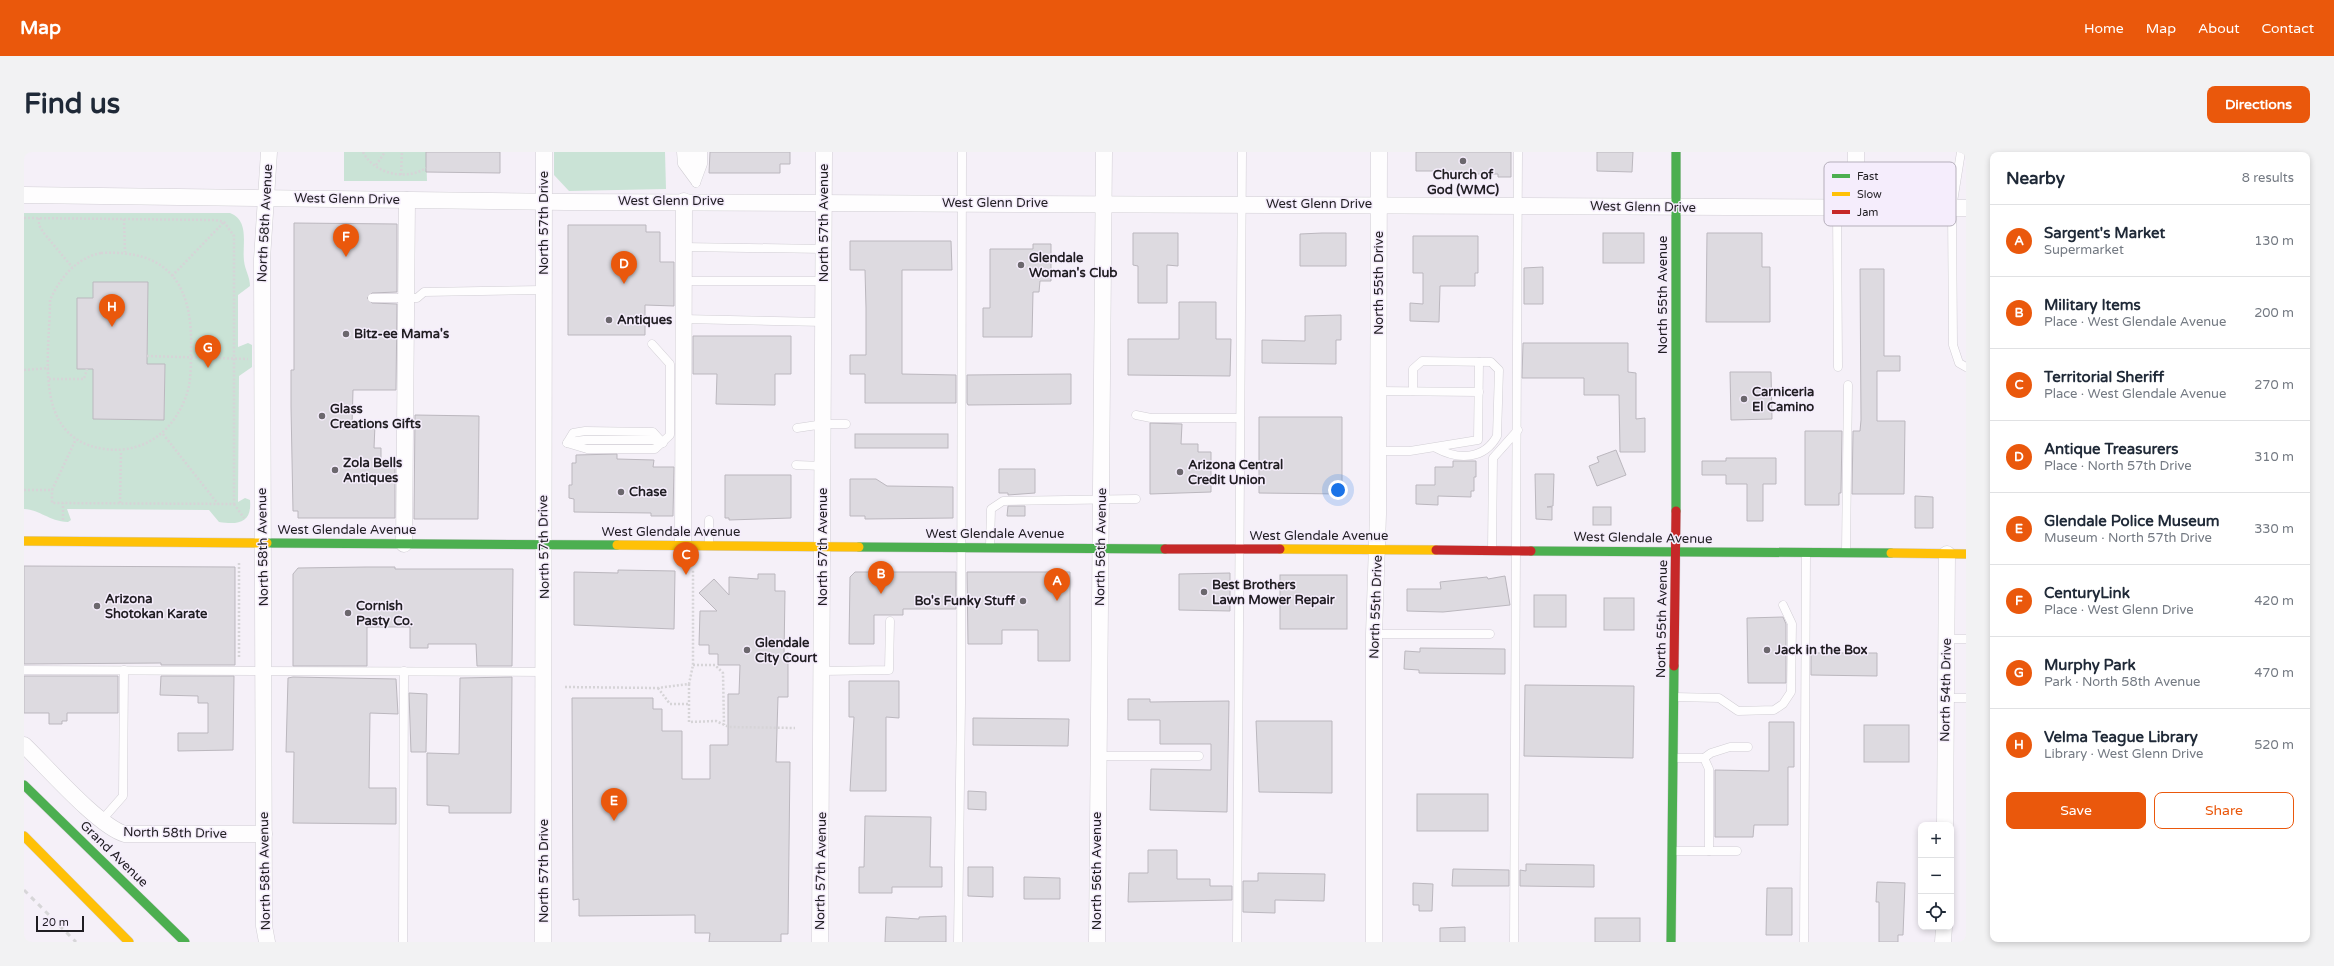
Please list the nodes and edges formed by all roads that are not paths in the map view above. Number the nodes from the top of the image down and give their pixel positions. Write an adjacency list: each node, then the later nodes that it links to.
1 (269, 152): 17 (street, North 58th Avenue)
2 (544, 152): 19 (street, North 57th Drive)
3 (682, 152): 15 (lane)
4 (689, 152): 15 (lane)
5 (696, 152): 15 (lane)
6 (703, 152): 15 (lane)
7 (824, 152): 21 (street, North 57th Avenue)
8 (962, 152): 22 (lane)
9 (1104, 152): 23 (street, North 56th Avenue)
10 (1242, 152): 24 (lane)
11 (1379, 152): 25 (street, North 55th Drive)
12 (1518, 152): 26 (lane)
13 (1676, 152): 27 (main road, North 55th Avenue)
14 (1961, 152): 29 (lane)
15 (696, 183)
16 (24, 195): 17 (street, West Glenn Drive)
17 (266, 198): 18 (street, West Glenn Drive); 63 (street, North 58th Avenue)
18 (407, 200): 19 (street, West Glenn Drive); 37 (street)
19 (544, 201): 20 (street, West Glenn Drive); 35 (street, North 57th Drive)
20 (684, 201): 21 (street, West Glenn Drive); 31 (street)
21 (824, 202): 22 (street, West Glenn Drive); 32 (street, North 57th Avenue)
22 (962, 203): 23 (street, West Glenn Drive); 69 (lane)
23 (1104, 203): 24 (street, West Glenn Drive); 59 (street, North 56th Avenue)
24 (1241, 204): 25 (street, West Glenn Drive); 49 (lane)
25 (1379, 204): 26 (street, West Glenn Drive); 45 (street, North 55th Drive)
26 (1518, 205): 27 (street, West Glenn Drive); 53 (lane)
27 (1676, 208): 28 (street, West Glenn Drive); 76 (main road, North 55th Avenue)
28 (1824, 208)
29 (1959, 208): 43 (lane)
30 (1837, 226): 42 (lane)
31 (683, 247): 32 (lane); 33 (street)
32 (824, 249): 34 (street, North 57th Avenue)
33 (683, 280): 34 (lane); 38 (street)
34 (824, 281): 39 (street, North 57th Avenue)
35 (543, 290): 37 (lane); 65 (street, North 57th Drive)
36 (372, 298): 37 (lane)
37 (406, 298): 64 (street)
38 (683, 319): 39 (lane); 66 (street)
39 (824, 322): 50 (street, North 57th Avenue)
40 (652, 344): 54 (lane)
41 (1479, 362): 46 (lane); 47 (lane); 55 (lane)
42 (1838, 366)
43 (1966, 367)
44 (1848, 385): 78 (lane)
45 (1378, 390): 46 (lane); 56 (street, North 55th Drive)
46 (1413, 391): 47 (lane)
47 (1479, 392): 55 (lane)
48 (1136, 415): 49 (lane)
49 (1240, 418): 72 (lane)
50 (824, 424): 51 (lane); 52 (lane); 58 (street, North 57th Avenue)
51 (846, 424)
52 (797, 428)
53 (1518, 430): 74 (lane); 75 (lane)
54 (663, 443): 54 (lane)
55 (1436, 448): 56 (lane)
56 (1378, 451): 73 (street, North 55th Drive)
57 (796, 465): 58 (lane)
58 (824, 466): 68 (street, North 57th Avenue)
59 (1102, 498): 60 (lane); 70 (lane); 71 (street, North 56th Avenue)
60 (1136, 499)
61 (709, 520): 67 (lane)
62 (24, 541): 63 (main road, West Glendale Avenue)
63 (263, 543): 64 (main road, West Glendale Avenue); 89 (street, North 58th Avenue)
64 (404, 544): 65 (main road, West Glendale Avenue)
65 (544, 545): 66 (main road, West Glendale Avenue); 92 (street, North 57th Drive)
66 (682, 546): 67 (main road, West Glendale Avenue)
67 (709, 546): 68 (main road, West Glendale Avenue)
68 (824, 546): 69 (main road, West Glendale Avenue); 91 (street, North 57th Avenue)
69 (962, 547): 70 (main road, West Glendale Avenue); 117 (lane)
70 (990, 547): 71 (main road, West Glendale Avenue)
71 (1102, 548): 72 (main road, West Glendale Avenue); 98 (street, North 56th Avenue)
72 (1239, 548): 73 (main road, West Glendale Avenue); 119 (lane)
73 (1378, 550): 74 (main road, West Glendale Avenue); 83 (street, North 55th Drive)
74 (1492, 550): 75 (main road, West Glendale Avenue)
75 (1516, 550): 76 (main road, West Glendale Avenue); 121 (lane)
76 (1676, 552): 77 (main road, West Glendale Avenue); 93 (main road, North 55th Avenue)
77 (1806, 553): 78 (main road, West Glendale Avenue); 123 (lane)
78 (1846, 553): 79 (main road, West Glendale Avenue)
79 (1947, 554): 80 (main road, West Glendale Avenue); 85 (street, North 54th Drive)
80 (1966, 554)
81 (1783, 605): 93 (lane)
82 (890, 621): 91 (lane)
83 (1374, 634): 84 (lane); 120 (street, North 55th Drive)
84 (1490, 634)
85 (1947, 639): 86 (lane); 94 (street, North 54th Drive)
86 (1966, 639)
87 (24, 670): 88 (lane)
88 (124, 670): 89 (lane); 103 (lane)
89 (264, 670): 90 (lane); 105 (street, North 58th Avenue)
90 (404, 671): 92 (lane); 114 (lane)
91 (822, 671): 116 (street, North 57th Avenue)
92 (545, 672): 115 (street, North 57th Drive)
93 (1674, 697): 100 (main road, North 55th Avenue)
94 (1946, 698): 95 (lane); 104 (street, North 54th Drive)
95 (1966, 698)
96 (24, 745): 103 (street, North 58th Drive)
97 (1748, 747): 101 (lane)
98 (1098, 756): 99 (lane); 118 (street, North 56th Avenue)
99 (1199, 756)
100 (1673, 758): 101 (lane); 107 (main road, North 55th Avenue)
101 (1704, 758): 108 (lane)
102 (24, 784): 112 (main road, Grand Avenue)
103 (101, 821): 105 (street, North 58th Drive)
104 (1945, 822)
105 (264, 834): 113 (street, North 58th Avenue)
106 (24, 836): 111 (main road)
107 (1672, 851): 108 (lane); 122 (main road, North 55th Avenue)
108 (1709, 851): 109 (lane)
109 (1737, 851)
110 (1944, 930): 124 (street)
111 (129, 942)
112 (185, 942)
113 (267, 942)
114 (403, 942)
115 (543, 942)
116 (820, 942)
117 (958, 942)
118 (1097, 942)
119 (1237, 942)
120 (1374, 942)
121 (1514, 942)
122 (1671, 942)
123 (1804, 942)
124 (1943, 942)

